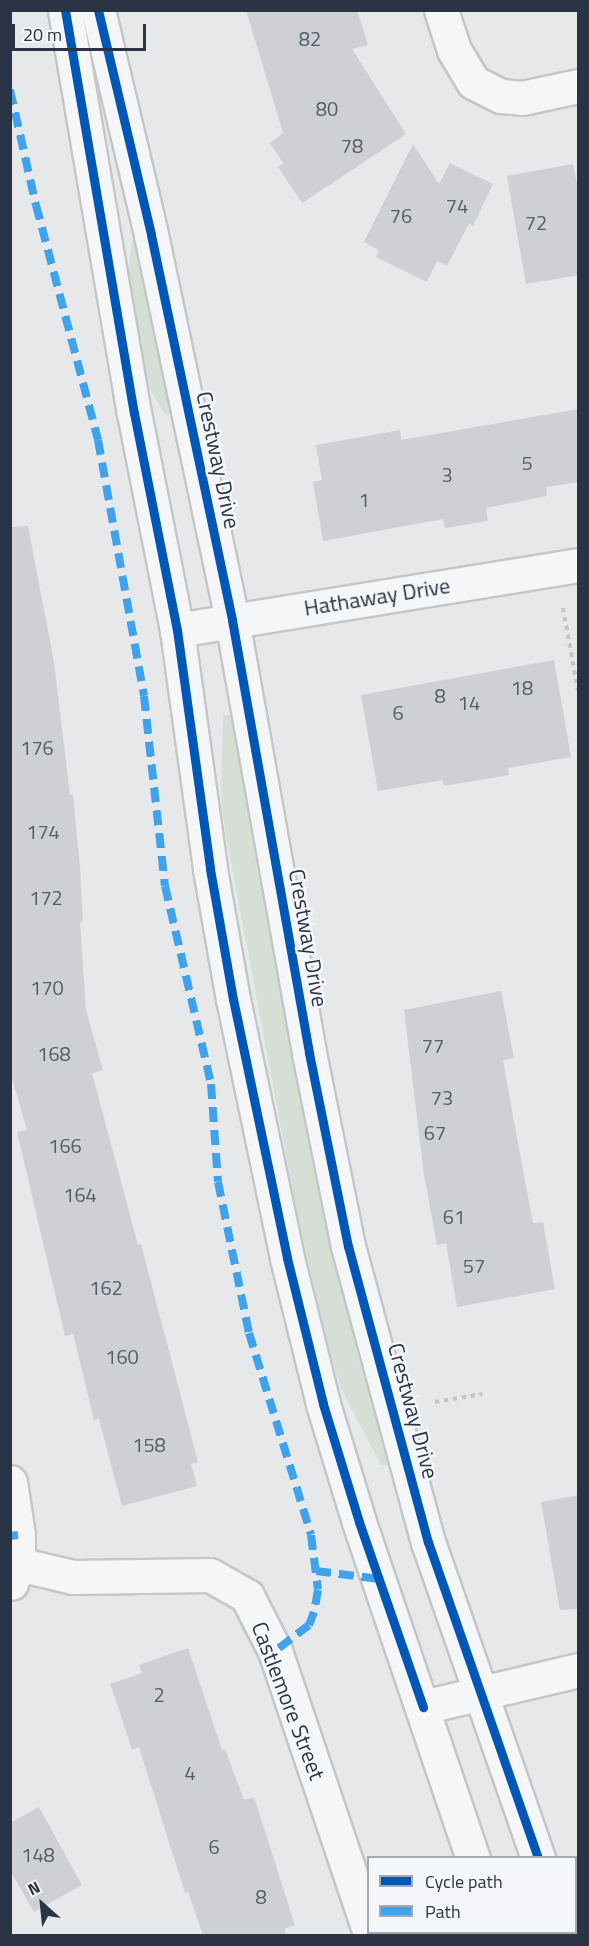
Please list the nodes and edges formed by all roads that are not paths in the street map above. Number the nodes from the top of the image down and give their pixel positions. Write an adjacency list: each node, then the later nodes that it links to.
1 (65, 10): 7 (street)
2 (98, 10): 6 (street, Crestway Drive)
3 (441, 10): 4 (street)
4 (579, 87)
5 (567, 567): 6 (street, Hathaway Drive)
6 (232, 620): 7 (street, Hathaway Drive); 11 (street, Crestway Drive)
7 (177, 630): 12 (street)
8 (10, 1482): 9 (street)
9 (14, 1575): 15 (street, Castlemore Street)
10 (579, 1670): 11 (street)
11 (480, 1692): 12 (street); 14 (street, Crestway Drive)
12 (423, 1707): 13 (street)
13 (473, 1856)
14 (538, 1856)
15 (367, 1921)

